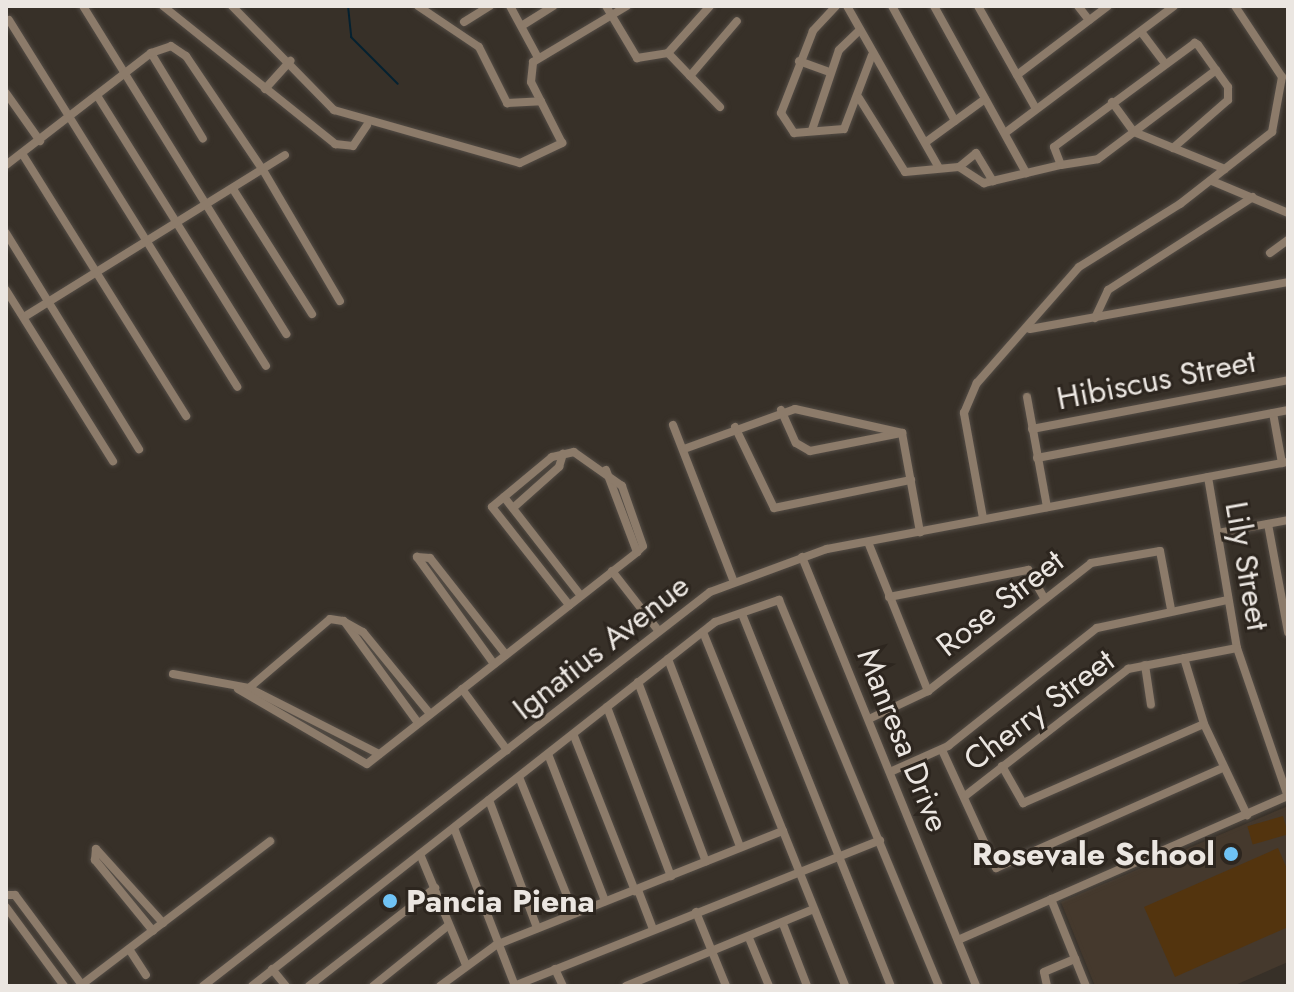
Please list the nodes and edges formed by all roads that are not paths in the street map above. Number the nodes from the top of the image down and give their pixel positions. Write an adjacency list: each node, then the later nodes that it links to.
1 (83, 6): 36 (street)
2 (163, 6): 39 (street)
3 (232, 6): 31 (street)
4 (418, 6): 44 (street)
5 (490, 6): 23 (street)
6 (510, 6): 24 (street)
7 (553, 6): 24 (street)
8 (627, 6): 19 (street)
9 (710, 6): 28 (street)
10 (836, 6): 32 (street)
11 (847, 6): 25 (street)
12 (892, 6): 50 (street)
13 (934, 6): 43 (street)
14 (978, 6): 37 (street)
15 (1078, 6): 21 (street)
16 (1108, 6): 21 (street)
17 (1235, 6): 48 (street)
18 (1171, 7): 26 (street)
19 (608, 10): 28 (street); 30 (street)
20 (9, 20): 49 (street)
21 (1089, 20): 37 (street)
22 (737, 21): 38 (street)
23 (464, 22)
24 (523, 25): 30 (street)
25 (860, 30): 29 (street); 35 (street)
26 (1142, 33): 33 (street); 47 (street)
27 (151, 53): 36 (street); 55 (street); 66 (street)
28 (668, 53): 38 (street)
29 (872, 55): 42 (street); 57 (street)
30 (537, 56): 44 (street)
31 (290, 61): 39 (street); 51 (street)
32 (799, 61): 35 (street); 52 (street)
33 (1165, 63): 34 (street); 45 (street)
34 (1216, 70): 53 (street); 58 (street)
35 (830, 72): 52 (street)
36 (125, 74): 41 (street); 72 (street)
37 (1017, 75): 47 (street)
38 (690, 76): 46 (street)
39 (265, 89): 51 (street)
40 (6, 93): 56 (street)
41 (98, 97): 49 (street); 74 (street)
42 (859, 98): 52 (street); 64 (street)
43 (985, 99): 50 (street); 54 (street)
44 (541, 101): 51 (street)
45 (1112, 102): 53 (street); 62 (street)
46 (720, 107)
47 (1036, 109): 54 (street)
48 (1284, 114): 65 (street)
49 (68, 119): 56 (street); 77 (street)
50 (955, 121): 57 (street)
51 (367, 125)
52 (812, 130)
53 (1134, 132): 58 (street); 62 (street)
54 (1005, 133): 67 (street)
55 (203, 139)
56 (40, 141): 59 (street)
57 (926, 142): 64 (street)
58 (1173, 148): 65 (street)
59 (23, 155): 61 (street); 79 (street)
60 (285, 155): 66 (street)
61 (6, 165)
62 (1061, 165): 67 (street)
63 (959, 167): 64 (street); 68 (street); 68 (street)
64 (939, 168)
65 (1225, 169): 69 (street)
66 (263, 170): 70 (street); 83 (street)
67 (1026, 173): 68 (street)
68 (993, 181)
69 (1212, 181): 71 (street); 87 (street)
70 (233, 189): 72 (street); 84 (street)
71 (1253, 197): 73 (street); 86 (street)
72 (206, 205): 74 (street); 88 (street)
73 (1288, 213)
74 (174, 223): 77 (street); 89 (street)
75 (6, 233): 82 (street)
76 (1288, 240): 78 (street)
77 (141, 243): 79 (street); 91 (street)
78 (1270, 253)
79 (94, 272): 82 (street); 96 (street)
80 (1288, 282): 86 (street)
81 (6, 290): 85 (street)
82 (48, 300): 85 (street); 101 (street)
83 (340, 301)
84 (312, 314)
85 (24, 317): 105 (street)
86 (1095, 318): 87 (street)
87 (1029, 329): 112 (street)
88 (286, 334)
89 (266, 366)
90 (1288, 380): 99 (street, Hibiscus Street)
91 (237, 387)
92 (1027, 397): 99 (street)
93 (781, 410): 98 (street); 100 (street); 100 (street)
94 (1288, 410): 95 (street)
95 (1273, 413): 104 (street); 106 (street)
96 (186, 416)
97 (673, 425): 102 (street)
98 (735, 427): 102 (street); 108 (street)
99 (1032, 429): 104 (street)
100 (902, 433): 108 (street)
101 (139, 449)
102 (684, 449): 121 (street)
103 (563, 454): 109 (street); 111 (street); 119 (street)
104 (1037, 458): 110 (street)
105 (113, 461)
106 (1285, 462): 107 (street, Ignatius Avenue)
107 (1208, 477): 110 (street, Ignatius Avenue); 116 (street, Lily Street)
108 (911, 480): 115 (street)
109 (504, 497): 111 (street); 126 (street)
110 (1047, 507): 112 (street, Ignatius Avenue)
111 (513, 508): 122 (street)
112 (983, 518): 115 (street, Ignatius Avenue)
113 (1288, 520): 114 (street)
114 (1268, 524): 116 (street); 120 (street)
115 (920, 532): 117 (street, Ignatius Avenue)
116 (1218, 533): 125 (street, Lily Street)
117 (868, 542): 118 (street, Ignatius Avenue); 123 (street)
118 (802, 557): 121 (street, Ignatius Avenue); 148 (street, Manresa Drive)
119 (612, 571): 122 (street); 131 (street)
120 (1283, 577): 130 (street)
121 (734, 582): 131 (street, Ignatius Avenue)
122 (581, 596): 126 (street)
123 (889, 597): 124 (street); 144 (street)
124 (1044, 598): 127 (street, Rose Street); 144 (street, Rose Street)
125 (1228, 600): 127 (street); 133 (street, Lily Street)
126 (569, 605): 134 (street)
127 (1171, 609): 153 (street)
128 (742, 614): 132 (street); 166 (street); 170 (street)
129 (343, 621): 141 (street); 147 (street); 149 (street)
130 (1287, 626)
131 (658, 630): 152 (street, Ignatius Avenue)
132 (703, 632): 136 (street); 165 (street)
133 (1237, 648): 135 (street, Cherry Street); 161 (street, Lily Street)
134 (506, 655): 137 (street); 137 (street)
135 (1184, 658): 138 (street, Cherry Street); 150 (street)
136 (668, 659): 140 (street); 168 (street)
137 (494, 664): 143 (street)
138 (1145, 665): 145 (street); 156 (street, Cherry Street)
139 (173, 674): 142 (street)
140 (638, 682): 146 (street); 171 (street)
141 (249, 688): 142 (street); 154 (street)
142 (238, 689): 154 (street)
143 (462, 689): 147 (street); 152 (street)
144 (928, 691): 148 (street, Rose Street)
145 (1151, 705)
146 (607, 707): 151 (street); 173 (street)
147 (430, 714): 149 (street)
148 (869, 719): 158 (street, Manresa Drive)
149 (418, 723): 154 (street)
150 (1204, 724): 156 (street); 157 (street)
151 (574, 736): 155 (street); 175 (street)
152 (507, 750): 202 (street, Ignatius Avenue)
153 (942, 750): 158 (street); 160 (street)
154 (379, 754)
155 (548, 754): 159 (street); 178 (street)
156 (1002, 766): 160 (street, Cherry Street)
157 (1223, 768): 160 (street); 163 (street)
158 (890, 772): 190 (street, Manresa Drive)
159 (519, 777): 162 (street); 182 (street)
160 (965, 796)
161 (1287, 797): 163 (street)
162 (489, 800): 164 (street); 186 (street)
163 (1247, 815): 177 (street)
164 (454, 828): 169 (street); 191 (street)
165 (783, 831): 168 (street); 172 (street)
166 (880, 840): 170 (street); 215 (street)
167 (270, 841): 183 (street)
168 (740, 847): 171 (street)
169 (420, 854): 174 (street); 196 (street)
170 (839, 855): 172 (street); 214 (street)
171 (706, 862): 173 (street)
172 (799, 871): 180 (street); 181 (street)
173 (671, 876): 175 (street)
174 (435, 888): 185 (street); 205 (street)
175 (636, 890): 178 (street); 187 (street)
176 (6, 895): 199 (street)
177 (1051, 899): 190 (street); 194 (street)
178 (605, 901): 182 (street)
179 (6, 907): 201 (street)
180 (814, 909): 184 (street); 213 (street)
181 (696, 912): 187 (street); 193 (street)
182 (574, 913): 186 (street)
183 (163, 923): 188 (street); 188 (street)
184 (783, 924): 189 (street); 212 (street)
185 (449, 925): 195 (street); 206 (street)
186 (537, 928): 191 (street)
187 (653, 929): 197 (street)
188 (153, 931): 192 (street)
189 (749, 938): 193 (street); 211 (street)
190 (958, 940): 216 (street, Manresa Drive)
191 (496, 945): 195 (street); 208 (street)
192 (129, 949): 198 (street); 199 (street)
193 (713, 952): 200 (street); 210 (street)
194 (1075, 959): 217 (street); 218 (street)
195 (466, 965): 207 (street)
196 (272, 969): 203 (street); 204 (street)
197 (555, 969): 208 (street); 209 (street)
198 (146, 975)
199 (81, 985)
200 (724, 985)
201 (64, 986)
202 (203, 986)
203 (252, 986)
204 (286, 986)
205 (309, 986)
206 (373, 986)
207 (440, 986)
208 (514, 986)
209 (563, 986)
210 (626, 986)
211 (769, 986)
212 (807, 986)
213 (845, 986)
214 (891, 986)
215 (939, 986)
216 (976, 986)
217 (1047, 986)
218 (1086, 986)

